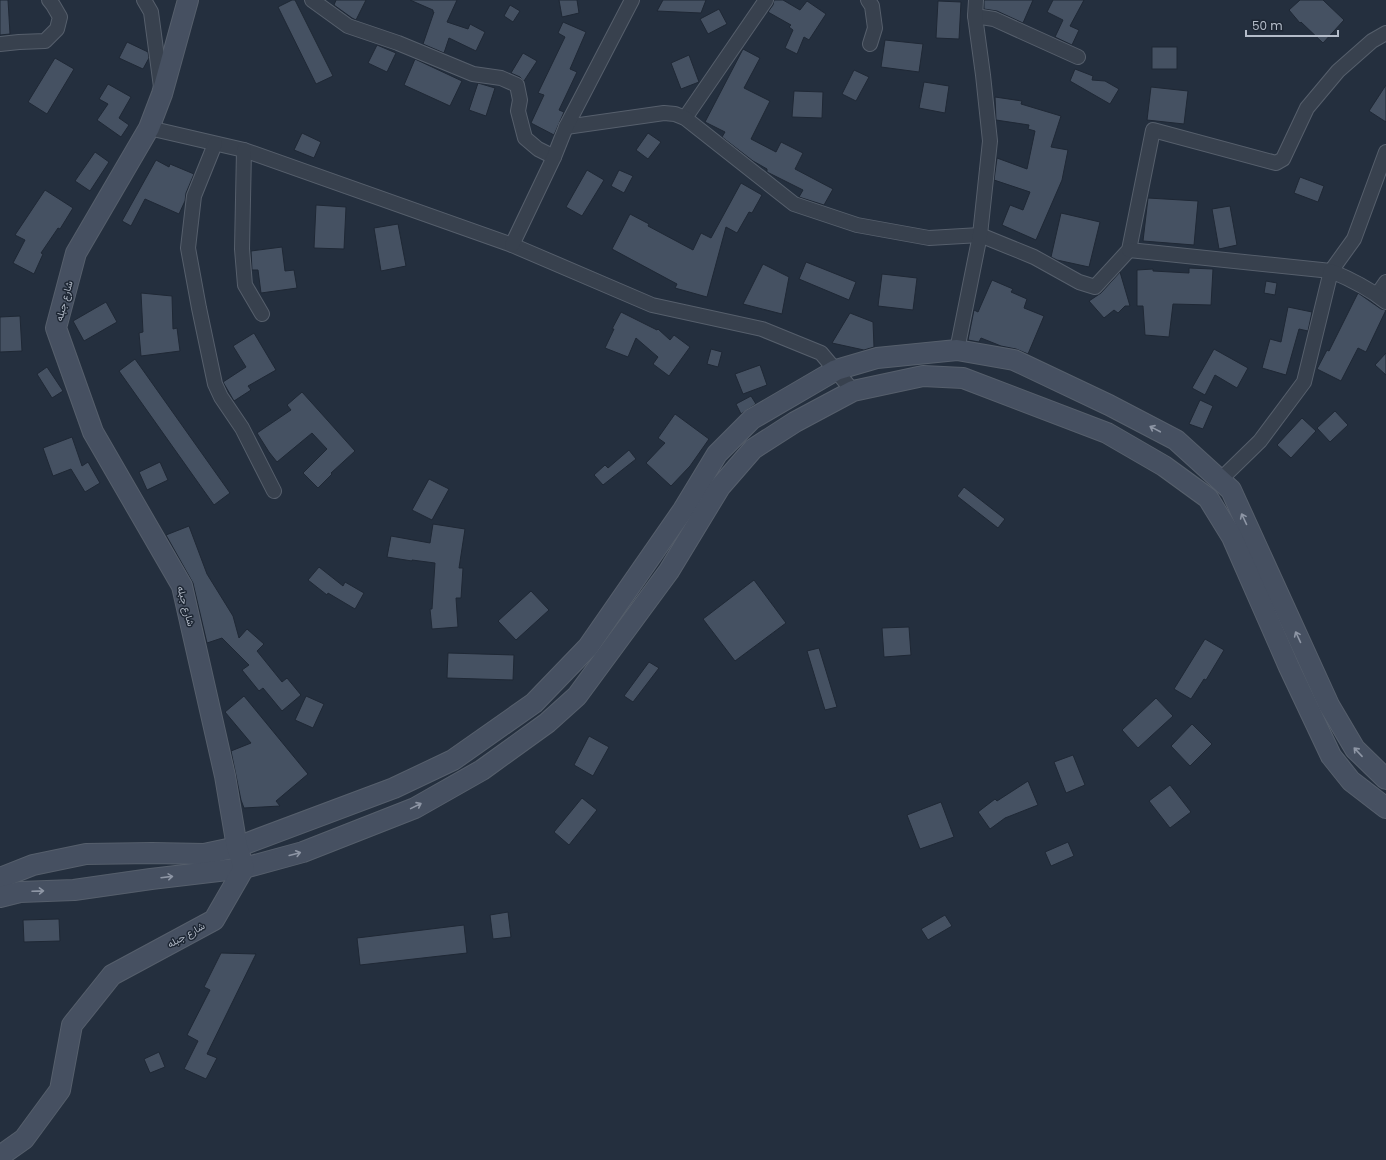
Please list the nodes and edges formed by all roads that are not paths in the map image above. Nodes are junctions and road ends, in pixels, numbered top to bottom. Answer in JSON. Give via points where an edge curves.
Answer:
{"nodes":[{"id":1,"x":49,"y":0,"type":"edge"},
{"id":2,"x":144,"y":0,"type":"edge"},
{"id":3,"x":188,"y":0,"type":"edge"},
{"id":4,"x":632,"y":0,"type":"edge"},
{"id":5,"x":766,"y":0,"type":"edge"},
{"id":6,"x":868,"y":0,"type":"edge"},
{"id":7,"x":976,"y":0,"type":"edge"},
{"id":8,"x":321,"y":3,"type":"edge"},
{"id":9,"x":975,"y":16,"type":"junction"},
{"id":10,"x":1386,"y":33,"type":"edge"},
{"id":11,"x":0,"y":44,"type":"edge"},
{"id":12,"x":870,"y":44,"type":"dead end"},
{"id":13,"x":1078,"y":57,"type":"dead end"},
{"id":14,"x":162,"y":94,"type":"junction"},
{"id":15,"x":684,"y":118,"type":"junction"},
{"id":16,"x":566,"y":127,"type":"junction"},
{"id":17,"x":149,"y":128,"type":"junction"},
{"id":18,"x":215,"y":144,"type":"junction"},
{"id":19,"x":244,"y":150,"type":"junction"},
{"id":20,"x":1386,"y":152,"type":"edge"},
{"id":21,"x":554,"y":157,"type":"junction"},
{"id":22,"x":980,"y":235,"type":"junction"},
{"id":23,"x":512,"y":245,"type":"junction"},
{"id":24,"x":1129,"y":250,"type":"junction"},
{"id":25,"x":1331,"y":271,"type":"junction"},
{"id":26,"x":1386,"y":282,"type":"edge"},
{"id":27,"x":1382,"y":298,"type":"edge"},
{"id":28,"x":262,"y":314,"type":"dead end"},
{"id":29,"x":957,"y":350,"type":"junction"},
{"id":30,"x":836,"y":370,"type":"junction"},
{"id":31,"x":853,"y":391,"type":"junction"},
{"id":32,"x":1220,"y":480,"type":"junction"},
{"id":33,"x":274,"y":491,"type":"dead end"},
{"id":34,"x":1386,"y":779,"type":"edge"},
{"id":35,"x":1386,"y":808,"type":"edge"},
{"id":36,"x":237,"y":847,"type":"junction"},
{"id":37,"x":244,"y":868,"type":"junction"},
{"id":38,"x":0,"y":878,"type":"edge"},
{"id":39,"x":0,"y":897,"type":"edge"},
{"id":40,"x":0,"y":1156,"type":"edge"}],
"edges":[{"from":1,"to":11,"type":"street","via":[[60,17],[57,29],[45,41]]},
{"from":2,"to":14,"type":"street","via":[[151,12]]},
{"from":3,"to":14,"type":"street","name":"شارع جبله"},
{"from":4,"to":16,"type":"street"},
{"from":5,"to":15,"type":"street"},
{"from":6,"to":12,"type":"street","via":[[872,6],[875,28]]},
{"from":7,"to":9,"type":"street"},
{"from":8,"to":21,"type":"street","via":[[348,26],[398,43],[473,74],[501,78],[517,85],[520,100],[518,112],[525,138],[538,149]]},
{"from":9,"to":13,"type":"street","via":[[994,19]]},
{"from":9,"to":22,"type":"street","via":[[990,141]]},
{"from":10,"to":24,"type":"street","via":[[1372,41],[1338,71],[1307,108],[1283,159],[1276,163],[1153,130]]},
{"from":14,"to":17,"type":"street","name":"شارع جبله"},
{"from":15,"to":16,"type":"street","via":[[664,113]]},
{"from":15,"to":22,"type":"street","via":[[794,204],[857,224],[929,238]]},
{"from":16,"to":21,"type":"street"},
{"from":17,"to":18,"type":"street"},
{"from":17,"to":36,"type":"street","name":"شارع جبله","via":[[76,253],[56,328],[93,432],[182,586],[225,776]]},
{"from":18,"to":19,"type":"street"},
{"from":18,"to":33,"type":"street","via":[[194,196],[188,248],[215,384],[242,428]]},
{"from":19,"to":23,"type":"street"},
{"from":19,"to":28,"type":"street","via":[[242,249],[245,285]]},
{"from":20,"to":25,"type":"street","via":[[1354,239]]},
{"from":21,"to":23,"type":"street"},
{"from":22,"to":24,"type":"street","via":[[1034,257],[1079,282],[1095,287]]},
{"from":22,"to":29,"type":"street"},
{"from":23,"to":30,"type":"street","via":[[652,305],[762,329],[821,353]]},
{"from":24,"to":25,"type":"street"},
{"from":25,"to":27,"type":"street"},
{"from":25,"to":32,"type":"street","via":[[1304,382],[1260,441]]},
{"from":26,"to":27,"type":"street"},
{"from":29,"to":30,"type":"street","via":[[876,358]]},
{"from":32,"to":29,"type":"street","one_way":true,"via":[[1176,440],[1109,405],[1014,360]]},
{"from":30,"to":31,"type":"street"},
{"from":30,"to":36,"type":"street","via":[[752,419],[717,454],[683,510],[588,647],[534,703],[453,760],[394,788]]},
{"from":31,"to":35,"type":"street","via":[[923,376],[963,378],[1107,433],[1164,466],[1208,498],[1232,537],[1288,667],[1331,756],[1351,781]]},
{"from":37,"to":31,"type":"street","one_way":true,"via":[[303,852],[415,808],[482,770],[547,723],[577,696],[669,571],[720,487],[753,449],[795,422]]},
{"from":34,"to":32,"type":"street","one_way":true,"via":[[1355,749],[1329,705],[1231,490]]},
{"from":36,"to":37,"type":"street","name":"شارع جبله"},
{"from":36,"to":38,"type":"street","via":[[204,854],[86,854],[33,865]]},
{"from":39,"to":37,"type":"street","one_way":true,"via":[[20,892],[74,890]]},
{"from":37,"to":40,"type":"street","name":"شارع جبله","via":[[214,920],[112,975],[72,1024],[60,1090],[24,1139]]}]}
